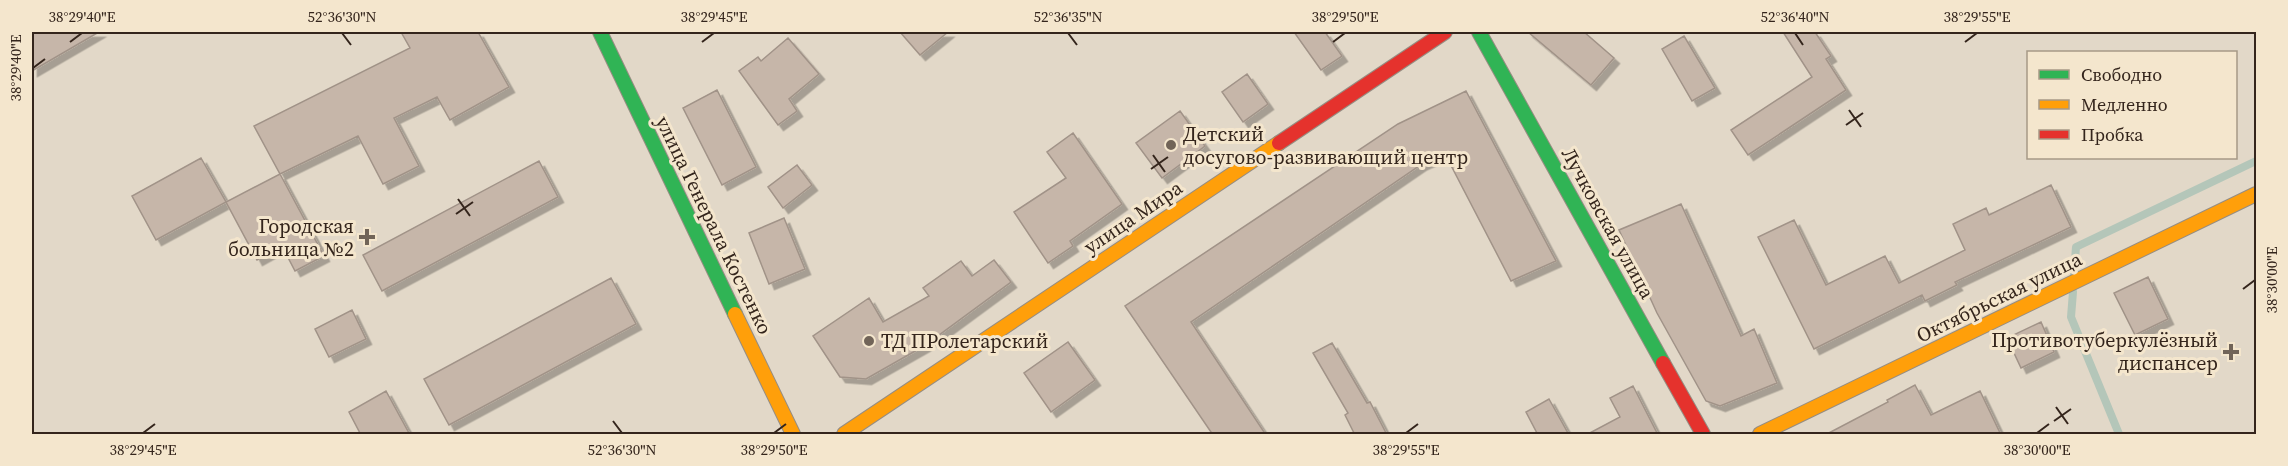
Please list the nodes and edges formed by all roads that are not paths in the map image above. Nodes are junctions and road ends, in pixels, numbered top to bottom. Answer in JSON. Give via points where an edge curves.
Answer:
{"nodes":[{"id":1,"x":600,"y":32,"type":"edge"},
{"id":2,"x":1445,"y":32,"type":"edge"},
{"id":3,"x":1479,"y":32,"type":"edge"},
{"id":4,"x":2256,"y":194,"type":"edge"},
{"id":5,"x":793,"y":435,"type":"edge"},
{"id":6,"x":844,"y":435,"type":"edge"},
{"id":7,"x":1703,"y":435,"type":"edge"},
{"id":8,"x":1760,"y":435,"type":"edge"}],
"edges":[{"from":1,"to":5,"type":"street","name":"улица Генерала Костенко"},
{"from":2,"to":6,"type":"street","name":"улица Мира"},
{"from":3,"to":7,"type":"street","name":"Лучковская улица"},
{"from":4,"to":8,"type":"street","name":"Октябрьская улица"}]}
